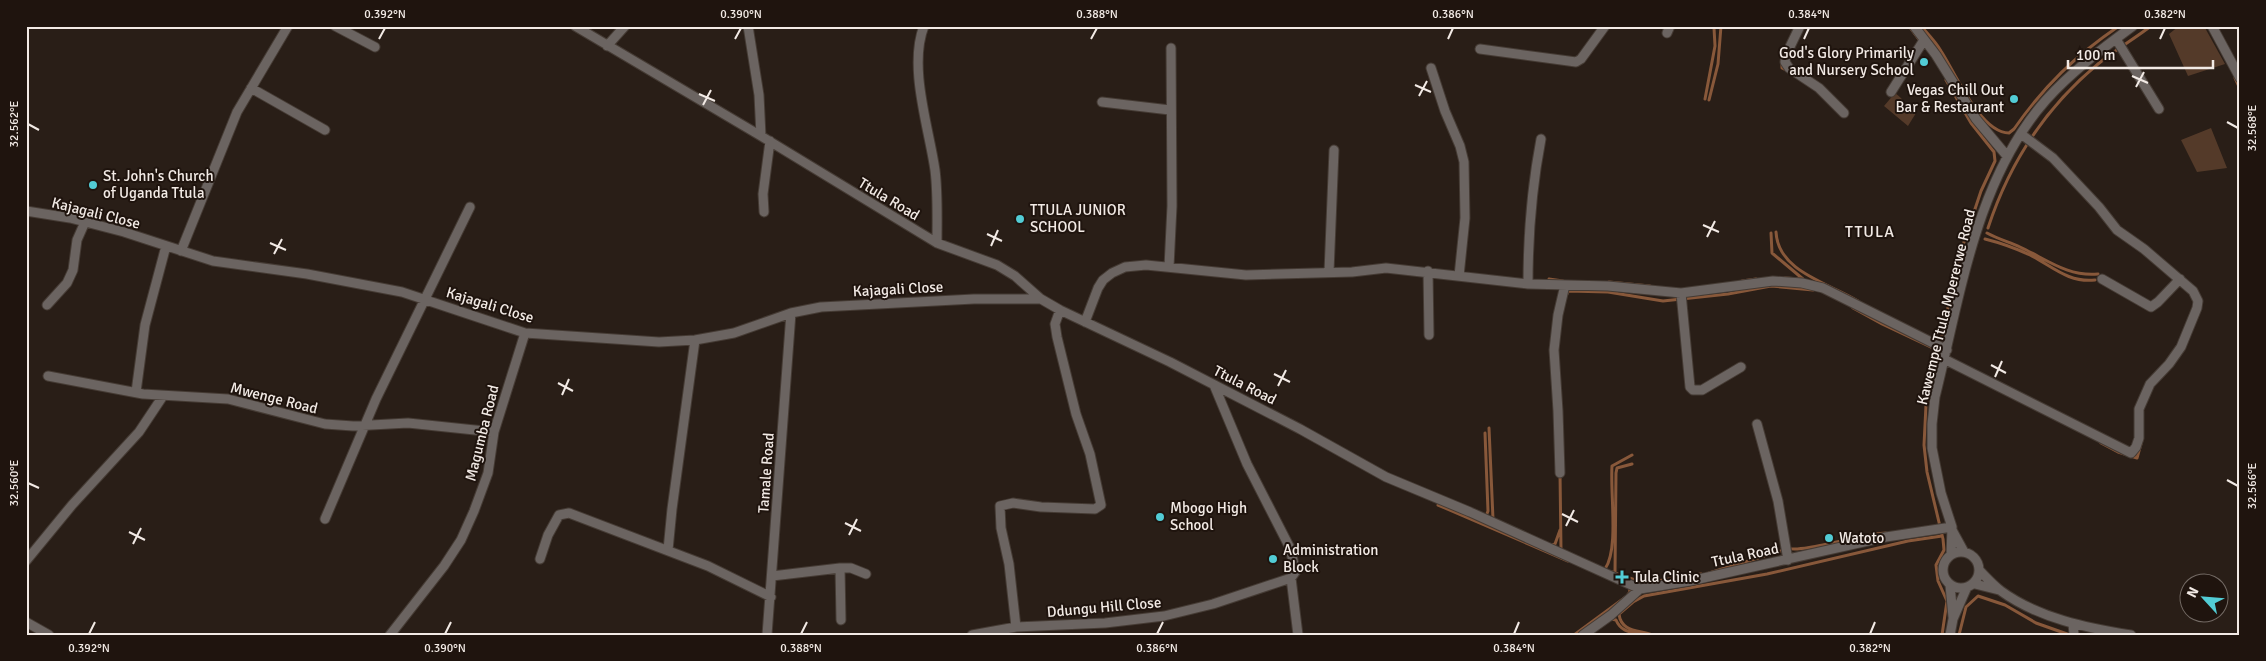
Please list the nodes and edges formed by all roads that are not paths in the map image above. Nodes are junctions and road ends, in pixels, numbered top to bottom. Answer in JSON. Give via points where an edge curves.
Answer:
{"nodes":[{"id":1,"x":288,"y":26,"type":"edge"},
{"id":2,"x":335,"y":26,"type":"edge"},
{"id":3,"x":575,"y":26,"type":"edge"},
{"id":4,"x":625,"y":26,"type":"edge"},
{"id":5,"x":748,"y":26,"type":"edge"},
{"id":6,"x":924,"y":26,"type":"edge"},
{"id":7,"x":1604,"y":26,"type":"edge"},
{"id":8,"x":1800,"y":26,"type":"edge"},
{"id":9,"x":1914,"y":26,"type":"edge"},
{"id":10,"x":2133,"y":26,"type":"edge"},
{"id":11,"x":2212,"y":26,"type":"edge"},
{"id":12,"x":2116,"y":39,"type":"junction"},
{"id":13,"x":1924,"y":40,"type":"junction"},
{"id":14,"x":607,"y":46,"type":"junction"},
{"id":15,"x":375,"y":47,"type":"dead end"},
{"id":16,"x":1171,"y":48,"type":"dead end"},
{"id":17,"x":1480,"y":50,"type":"dead end"},
{"id":18,"x":1431,"y":68,"type":"dead end"},
{"id":19,"x":2240,"y":78,"type":"edge"},
{"id":20,"x":251,"y":88,"type":"junction"},
{"id":21,"x":1891,"y":92,"type":"dead end"},
{"id":22,"x":1102,"y":102,"type":"dead end"},
{"id":23,"x":2160,"y":109,"type":"dead end"},
{"id":24,"x":1170,"y":110,"type":"junction"},
{"id":25,"x":1844,"y":114,"type":"dead end"},
{"id":26,"x":325,"y":130,"type":"dead end"},
{"id":27,"x":2021,"y":134,"type":"junction"},
{"id":28,"x":761,"y":136,"type":"junction"},
{"id":29,"x":1541,"y":139,"type":"dead end"},
{"id":30,"x":770,"y":141,"type":"junction"},
{"id":31,"x":1334,"y":150,"type":"dead end"},
{"id":32,"x":2007,"y":156,"type":"junction"},
{"id":33,"x":470,"y":207,"type":"dead end"},
{"id":34,"x":26,"y":211,"type":"edge"},
{"id":35,"x":764,"y":212,"type":"dead end"},
{"id":36,"x":85,"y":222,"type":"junction"},
{"id":37,"x":937,"y":243,"type":"junction"},
{"id":38,"x":166,"y":246,"type":"junction"},
{"id":39,"x":181,"y":251,"type":"junction"},
{"id":40,"x":1169,"y":267,"type":"junction"},
{"id":41,"x":1428,"y":271,"type":"junction"},
{"id":42,"x":1329,"y":272,"type":"junction"},
{"id":43,"x":1459,"y":276,"type":"junction"},
{"id":44,"x":2102,"y":279,"type":"dead end"},
{"id":45,"x":2180,"y":279,"type":"junction"},
{"id":46,"x":1528,"y":284,"type":"junction"},
{"id":47,"x":1565,"y":285,"type":"junction"},
{"id":48,"x":1681,"y":293,"type":"junction"},
{"id":49,"x":423,"y":298,"type":"junction"},
{"id":50,"x":1041,"y":299,"type":"junction"},
{"id":51,"x":47,"y":305,"type":"dead end"},
{"id":52,"x":1060,"y":310,"type":"junction"},
{"id":53,"x":791,"y":313,"type":"junction"},
{"id":54,"x":1085,"y":322,"type":"junction"},
{"id":55,"x":525,"y":333,"type":"junction"},
{"id":56,"x":1429,"y":335,"type":"dead end"},
{"id":57,"x":695,"y":340,"type":"junction"},
{"id":58,"x":1945,"y":355,"type":"junction"},
{"id":59,"x":1741,"y":367,"type":"dead end"},
{"id":60,"x":48,"y":376,"type":"dead end"},
{"id":61,"x":1214,"y":385,"type":"junction"},
{"id":62,"x":136,"y":392,"type":"junction"},
{"id":63,"x":163,"y":396,"type":"junction"},
{"id":64,"x":1757,"y":424,"type":"dead end"},
{"id":65,"x":365,"y":426,"type":"junction"},
{"id":66,"x":494,"y":432,"type":"junction"},
{"id":67,"x":1560,"y":474,"type":"dead end"},
{"id":68,"x":325,"y":519,"type":"dead end"},
{"id":69,"x":1952,"y":528,"type":"junction"},
{"id":70,"x":668,"y":550,"type":"junction"},
{"id":71,"x":1964,"y":552,"type":"junction"},
{"id":72,"x":1951,"y":555,"type":"junction"},
{"id":73,"x":540,"y":559,"type":"dead end"},
{"id":74,"x":1788,"y":560,"type":"junction"},
{"id":75,"x":26,"y":561,"type":"edge"},
{"id":76,"x":840,"y":568,"type":"junction"},
{"id":77,"x":1979,"y":570,"type":"junction"},
{"id":78,"x":866,"y":574,"type":"dead end"},
{"id":79,"x":772,"y":576,"type":"junction"},
{"id":80,"x":1291,"y":578,"type":"junction"},
{"id":81,"x":1950,"y":585,"type":"junction"},
{"id":82,"x":1971,"y":585,"type":"junction"},
{"id":83,"x":1640,"y":589,"type":"junction"},
{"id":84,"x":2002,"y":591,"type":"junction"},
{"id":85,"x":771,"y":597,"type":"junction"},
{"id":86,"x":1953,"y":619,"type":"junction"},
{"id":87,"x":841,"y":620,"type":"dead end"},
{"id":88,"x":26,"y":622,"type":"edge"},
{"id":89,"x":2073,"y":624,"type":"junction"},
{"id":90,"x":1049,"y":625,"type":"junction"},
{"id":91,"x":1016,"y":627,"type":"junction"},
{"id":92,"x":49,"y":635,"type":"edge"},
{"id":93,"x":390,"y":635,"type":"edge"},
{"id":94,"x":767,"y":635,"type":"edge"},
{"id":95,"x":972,"y":635,"type":"edge"},
{"id":96,"x":1051,"y":635,"type":"edge"},
{"id":97,"x":1298,"y":635,"type":"edge"},
{"id":98,"x":1583,"y":635,"type":"edge"},
{"id":99,"x":1950,"y":635,"type":"edge"},
{"id":100,"x":2074,"y":635,"type":"edge"},
{"id":101,"x":2132,"y":635,"type":"edge"}],
"edges":[{"from":1,"to":20,"type":"street"},
{"from":2,"to":15,"type":"street"},
{"from":3,"to":14,"type":"street","name":"Ttula Road"},
{"from":4,"to":14,"type":"street"},
{"from":5,"to":28,"type":"street"},
{"from":6,"to":37,"type":"street","via":[[918,57],[935,171]]},
{"from":7,"to":17,"type":"street","via":[[1576,62]]},
{"from":8,"to":25,"type":"street","via":[[1785,62]]},
{"from":9,"to":13,"type":"street"},
{"from":10,"to":12,"type":"street","name":"Kawempe Ttula Mpererwe Road"},
{"from":11,"to":19,"type":"street"},
{"from":12,"to":23,"type":"street"},
{"from":12,"to":27,"type":"street","name":"Kawempe Ttula Mpererwe Road","via":[[2058,88]]},
{"from":13,"to":21,"type":"street"},
{"from":13,"to":32,"type":"street","via":[[1976,119]]},
{"from":14,"to":28,"type":"street","name":"Ttula Road"},
{"from":16,"to":24,"type":"street"},
{"from":18,"to":43,"type":"street","via":[[1463,154],[1465,218]]},
{"from":20,"to":26,"type":"street"},
{"from":20,"to":39,"type":"street","via":[[234,120]]},
{"from":22,"to":24,"type":"street"},
{"from":24,"to":40,"type":"street","via":[[1172,206]]},
{"from":27,"to":32,"type":"street","name":"Kawempe Ttula Mpererwe Road"},
{"from":27,"to":45,"type":"street","via":[[2053,158],[2117,230]]},
{"from":28,"to":30,"type":"street","name":"Ttula Road"},
{"from":29,"to":46,"type":"street","via":[[1528,250]]},
{"from":30,"to":35,"type":"street","via":[[763,194]]},
{"from":30,"to":37,"type":"street","name":"Ttula Road"},
{"from":31,"to":42,"type":"street"},
{"from":32,"to":58,"type":"street","name":"Kawempe Ttula Mpererwe Road","via":[[1976,230]]},
{"from":33,"to":49,"type":"street"},
{"from":34,"to":36,"type":"street","name":"Kajagali Close"},
{"from":36,"to":38,"type":"street","name":"Kajagali Close"},
{"from":36,"to":51,"type":"street","via":[[77,240],[70,277]]},
{"from":37,"to":50,"type":"street","name":"Ttula Road","via":[[996,265],[1015,276]]},
{"from":38,"to":39,"type":"street","name":"Kajagali Close"},
{"from":38,"to":62,"type":"street","via":[[144,325]]},
{"from":39,"to":49,"type":"street","name":"Kajagali Close","via":[[213,261],[307,274]]},
{"from":40,"to":42,"type":"street","via":[[1246,275]]},
{"from":40,"to":54,"type":"street","via":[[1125,267],[1112,273],[1098,288]]},
{"from":41,"to":42,"type":"street","via":[[1386,268]]},
{"from":41,"to":43,"type":"street"},
{"from":41,"to":56,"type":"street"},
{"from":43,"to":46,"type":"street"},
{"from":44,"to":45,"type":"street","via":[[2151,307]]},
{"from":45,"to":58,"type":"street","via":[[2193,291],[2198,308],[2181,347],[2150,384],[2140,409],[2138,438],[2132,454]]},
{"from":46,"to":47,"type":"street"},
{"from":47,"to":48,"type":"street"},
{"from":47,"to":67,"type":"street","via":[[1554,350]]},
{"from":48,"to":58,"type":"street","via":[[1773,281],[1802,283],[1822,288]]},
{"from":48,"to":59,"type":"street","via":[[1690,387],[1702,390]]},
{"from":49,"to":55,"type":"street","name":"Kajagali Close"},
{"from":49,"to":65,"type":"street"},
{"from":50,"to":52,"type":"street","name":"Ttula Road"},
{"from":50,"to":53,"type":"street","name":"Kajagali Close","via":[[821,307]]},
{"from":52,"to":54,"type":"street","name":"Ttula Road"},
{"from":52,"to":91,"type":"street","via":[[1057,337],[1076,414],[1090,454],[1100,505],[1095,509],[1013,503],[1000,506]]},
{"from":53,"to":57,"type":"street","name":"Kajagali Close","via":[[734,333]]},
{"from":53,"to":79,"type":"street","name":"Tamale Road"},
{"from":54,"to":61,"type":"street","name":"Ttula Road"},
{"from":55,"to":57,"type":"street","name":"Kajagali Close","via":[[630,341]]},
{"from":55,"to":66,"type":"street","name":"Magumba Road"},
{"from":57,"to":70,"type":"street"},
{"from":58,"to":69,"type":"street","name":"Kawempe Ttula Mpererwe Road","via":[[1935,397],[1932,448]]},
{"from":60,"to":62,"type":"street","name":"Mwenge Road"},
{"from":61,"to":80,"type":"street","via":[[1247,464],[1290,546],[1296,571]]},
{"from":61,"to":83,"type":"street","name":"Ttula Road","via":[[1386,477]]},
{"from":62,"to":63,"type":"street","name":"Mwenge Road"},
{"from":63,"to":65,"type":"street","name":"Mwenge Road","via":[[228,399],[325,424]]},
{"from":63,"to":75,"type":"street","via":[[139,432]]},
{"from":64,"to":74,"type":"street","via":[[1778,501]]},
{"from":65,"to":66,"type":"street","name":"Mwenge Road","via":[[408,424]]},
{"from":65,"to":68,"type":"street"},
{"from":66,"to":93,"type":"street","name":"Magumba Road","via":[[488,473],[461,540]]},
{"from":69,"to":71,"type":"street","name":"Kawempe Ttula Mpererwe Road"},
{"from":69,"to":72,"type":"street","name":"Kawempe Ttula Mpererwe Road"},
{"from":69,"to":74,"type":"street","name":"Ttula Road","via":[[1886,537]]},
{"from":70,"to":73,"type":"street","via":[[564,513],[554,521]]},
{"from":70,"to":85,"type":"street"},
{"from":71,"to":72,"type":"street"},
{"from":71,"to":77,"type":"street","via":[[1975,558]]},
{"from":72,"to":81,"type":"street","via":[[1943,566]]},
{"from":74,"to":83,"type":"street","name":"Ttula Road"},
{"from":76,"to":78,"type":"street","via":[[852,568]]},
{"from":76,"to":79,"type":"street"},
{"from":76,"to":87,"type":"street"},
{"from":77,"to":82,"type":"street"},
{"from":77,"to":84,"type":"street"},
{"from":79,"to":85,"type":"street","name":"Tamale Road"},
{"from":80,"to":90,"type":"street","name":"Ddungu Hill Close","via":[[1213,604],[1164,616]]},
{"from":80,"to":97,"type":"street"},
{"from":81,"to":82,"type":"street"},
{"from":81,"to":86,"type":"street"},
{"from":82,"to":84,"type":"street"},
{"from":82,"to":86,"type":"street"},
{"from":83,"to":98,"type":"street"},
{"from":84,"to":89,"type":"street","via":[[2026,606]]},
{"from":85,"to":94,"type":"street","name":"Tamale Road"},
{"from":86,"to":99,"type":"street"},
{"from":88,"to":92,"type":"street"},
{"from":89,"to":100,"type":"street"},
{"from":89,"to":101,"type":"street"},
{"from":90,"to":91,"type":"street","name":"Ddungu Hill Close"},
{"from":90,"to":96,"type":"street"},
{"from":91,"to":95,"type":"street","name":"Ddungu Hill Close"}]}
